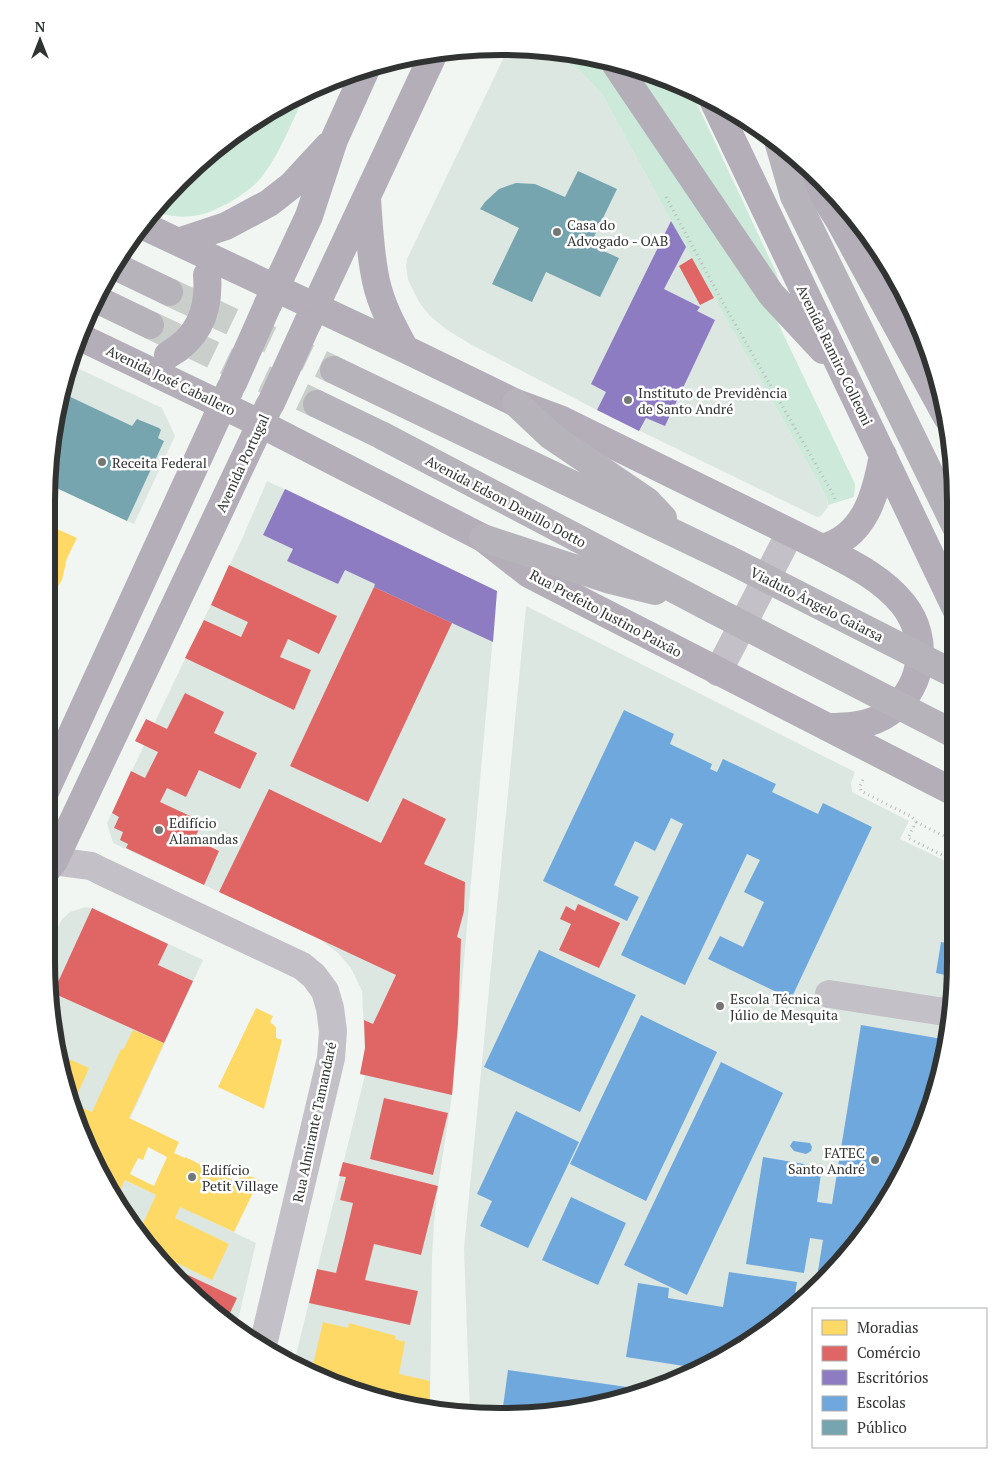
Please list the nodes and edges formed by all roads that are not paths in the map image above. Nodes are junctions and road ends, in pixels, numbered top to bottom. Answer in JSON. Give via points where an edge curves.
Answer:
{"nodes":[{"id":1,"x":430,"y":61,"type":"edge"},
{"id":2,"x":604,"y":67,"type":"edge"},
{"id":3,"x":362,"y":78,"type":"edge"},
{"id":4,"x":719,"y":112,"type":"edge"},
{"id":5,"x":334,"y":140,"type":"junction"},
{"id":6,"x":782,"y":155,"type":"edge"},
{"id":7,"x":821,"y":191,"type":"edge"},
{"id":8,"x":367,"y":196,"type":"junction"},
{"id":9,"x":148,"y":227,"type":"edge"},
{"id":10,"x":195,"y":257,"type":"junction"},
{"id":11,"x":121,"y":269,"type":"edge"},
{"id":12,"x":169,"y":292,"type":"tunnel mouth"},
{"id":13,"x":272,"y":296,"type":"junction"},
{"id":14,"x":102,"y":302,"type":"edge"},
{"id":15,"x":312,"y":315,"type":"junction"},
{"id":16,"x":150,"y":325,"type":"tunnel mouth"},
{"id":17,"x":86,"y":340,"type":"edge"},
{"id":18,"x":405,"y":349,"type":"junction"},
{"id":19,"x":140,"y":366,"type":"junction"},
{"id":20,"x":334,"y":370,"type":"tunnel mouth"},
{"id":21,"x":841,"y":370,"type":"junction"},
{"id":22,"x":933,"y":392,"type":"edge"},
{"id":23,"x":228,"y":394,"type":"junction"},
{"id":24,"x":516,"y":403,"type":"junction"},
{"id":25,"x":317,"y":404,"type":"tunnel mouth"},
{"id":26,"x":266,"y":413,"type":"junction"},
{"id":27,"x":883,"y":455,"type":"junction"},
{"id":28,"x":947,"y":509,"type":"edge"},
{"id":29,"x":790,"y":533,"type":"junction"},
{"id":30,"x":677,"y":534,"type":"junction"},
{"id":31,"x":483,"y":538,"type":"junction"},
{"id":32,"x":822,"y":548,"type":"junction"},
{"id":33,"x":947,"y":589,"type":"edge"},
{"id":34,"x":704,"y":605,"type":"junction"},
{"id":35,"x":947,"y":670,"type":"edge"},
{"id":36,"x":718,"y":672,"type":"junction"},
{"id":37,"x":826,"y":727,"type":"junction"},
{"id":38,"x":947,"y":730,"type":"edge"},
{"id":39,"x":55,"y":770,"type":"edge"},
{"id":40,"x":947,"y":789,"type":"edge"},
{"id":41,"x":55,"y":852,"type":"edge"},
{"id":42,"x":55,"y":864,"type":"edge"},
{"id":43,"x":829,"y":994,"type":"dead end"},
{"id":44,"x":944,"y":1012,"type":"edge"},
{"id":45,"x":264,"y":1340,"type":"edge"}],
"edges":[{"from":1,"to":8,"type":"main road","name":"Avenida Portugal"},
{"from":2,"to":21,"type":"main road","via":[[771,294]]},
{"from":3,"to":5,"type":"main road"},
{"from":4,"to":21,"type":"main road","name":"Avenida Ramiro Colleoni"},
{"from":5,"to":10,"type":"main road","via":[[292,184],[269,203],[226,226]]},
{"from":5,"to":13,"type":"main road","via":[[309,216]]},
{"from":6,"to":28,"type":"highway","via":[[794,196]]},
{"from":7,"to":22,"type":"main road"},
{"from":8,"to":15,"type":"main road","name":"Avenida Portugal"},
{"from":8,"to":18,"type":"main road","via":[[370,248],[376,280]]},
{"from":9,"to":10,"type":"main road"},
{"from":10,"to":13,"type":"main road"},
{"from":10,"to":19,"type":"main road","bridge":true,"via":[[207,304],[200,322],[190,338],[176,350]]},
{"from":11,"to":12,"type":"highway"},
{"from":13,"to":15,"type":"main road"},
{"from":13,"to":23,"type":"main road","bridge":true},
{"from":14,"to":16,"type":"highway"},
{"from":15,"to":18,"type":"main road"},
{"from":15,"to":26,"type":"main road","name":"Avenida Portugal","bridge":true},
{"from":17,"to":19,"type":"main road","name":"Avenida José Caballero"},
{"from":18,"to":24,"type":"main road"},
{"from":19,"to":23,"type":"main road","name":"Avenida José Caballero"},
{"from":20,"to":30,"type":"highway"},
{"from":21,"to":27,"type":"main road","name":"Avenida Ramiro Colleoni"},
{"from":23,"to":26,"type":"main road","name":"Avenida José Caballero"},
{"from":23,"to":39,"type":"main road"},
{"from":24,"to":29,"type":"main road","via":[[562,420]]},
{"from":24,"to":30,"type":"highway","via":[[551,436],[648,500]]},
{"from":25,"to":34,"type":"highway","name":"Avenida Edson Danillo Dotto"},
{"from":26,"to":31,"type":"main road","name":"Rua Prefeito Justino Paixão"},
{"from":26,"to":41,"type":"main road","name":"Avenida Portugal"},
{"from":27,"to":32,"type":"main road","via":[[874,496],[865,515],[841,541]]},
{"from":27,"to":33,"type":"main road","name":"Avenida Ramiro Colleoni"},
{"from":29,"to":32,"type":"main road"},
{"from":29,"to":36,"type":"street"},
{"from":30,"to":35,"type":"highway","name":"Viaduto Ângelo Gaiarsa","bridge":true},
{"from":31,"to":34,"type":"highway","via":[[610,580]]},
{"from":31,"to":36,"type":"main road","name":"Rua Prefeito Justino Paixão","via":[[529,574]]},
{"from":32,"to":37,"type":"main road","via":[[860,568],[894,595],[911,615],[920,652],[916,678],[903,700],[893,709],[871,722]]},
{"from":34,"to":38,"type":"highway","bridge":true},
{"from":36,"to":37,"type":"main road","name":"Rua Prefeito Justino Paixão"},
{"from":37,"to":40,"type":"main road","name":"Rua Prefeito Justino Paixão"},
{"from":42,"to":45,"type":"street","name":"Rua Almirante Tamandaré","via":[[91,866],[302,966],[325,991],[333,1031],[331,1058]]},
{"from":43,"to":44,"type":"street"}]}
